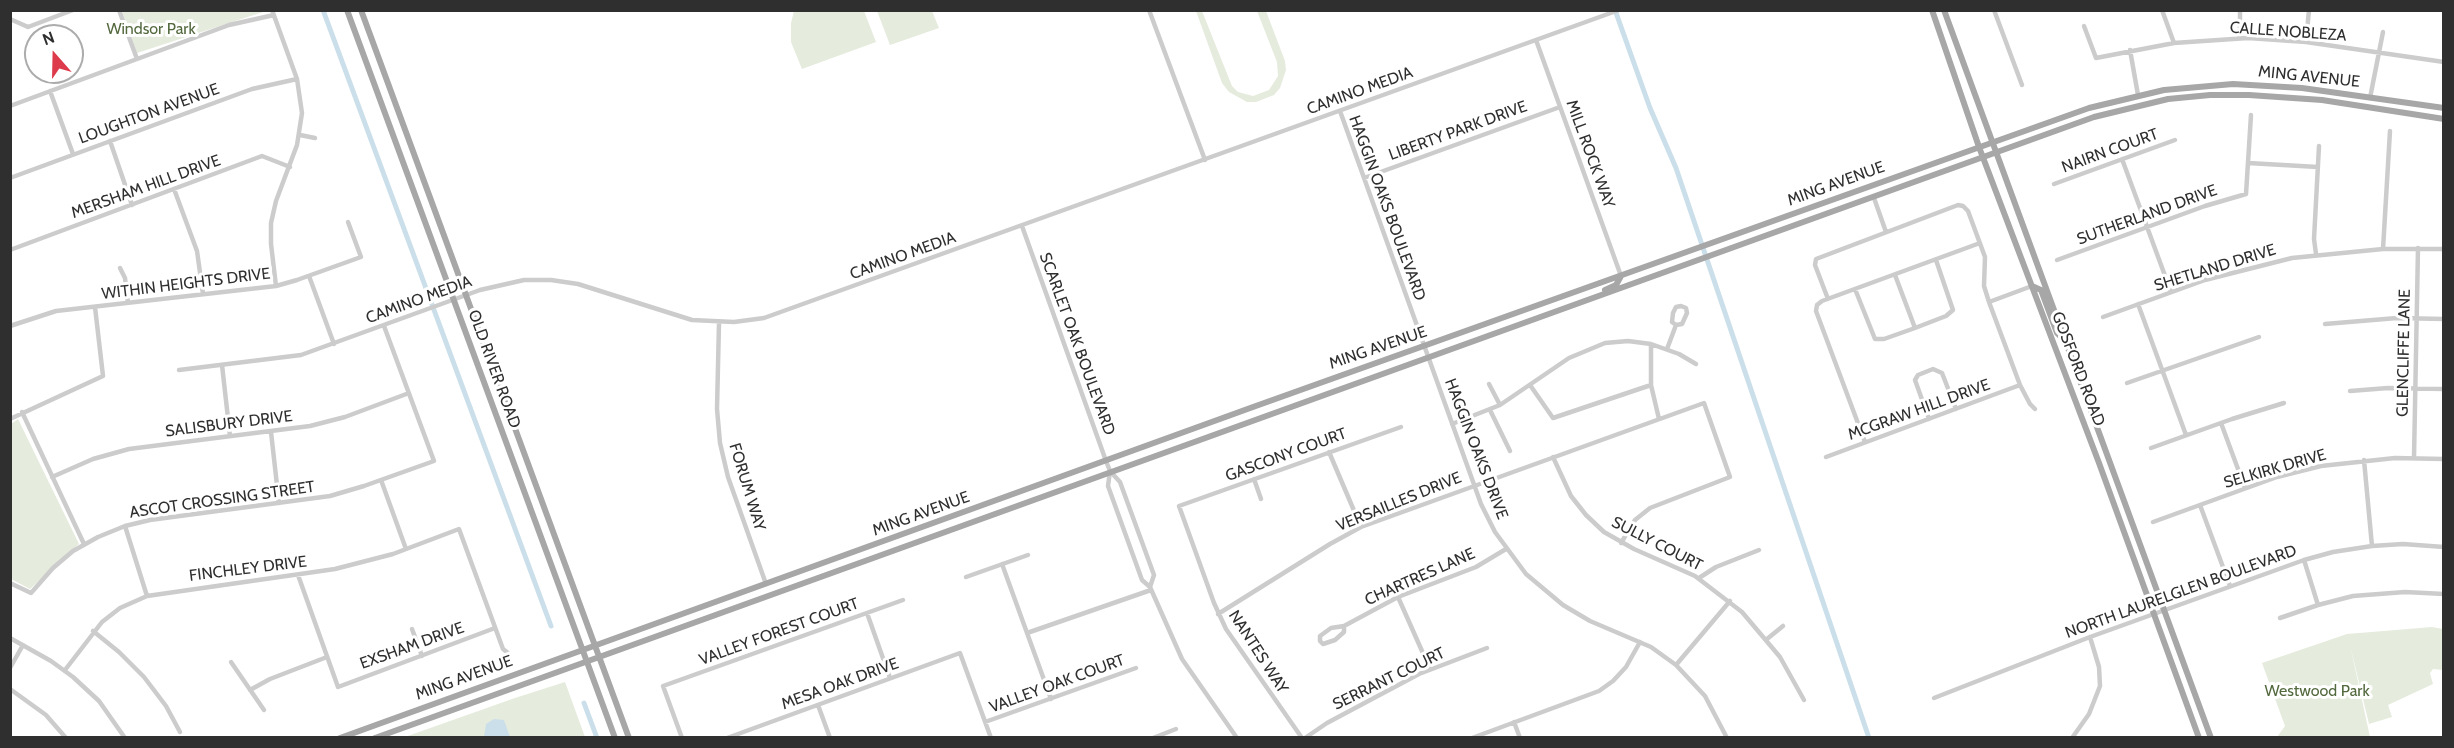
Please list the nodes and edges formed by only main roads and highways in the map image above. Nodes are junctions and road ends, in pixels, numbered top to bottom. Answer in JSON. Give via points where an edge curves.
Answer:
{"nodes":[{"id":1,"x":347,"y":10,"type":"edge"},
{"id":2,"x":361,"y":10,"type":"edge"},
{"id":3,"x":1932,"y":10,"type":"edge"},
{"id":4,"x":1944,"y":10,"type":"edge"},
{"id":5,"x":2444,"y":108,"type":"edge"},
{"id":6,"x":2444,"y":119,"type":"edge"},
{"id":7,"x":1992,"y":142,"type":"junction"},
{"id":8,"x":1979,"y":147,"type":"junction"},
{"id":9,"x":1996,"y":152,"type":"junction"},
{"id":10,"x":1983,"y":157,"type":"junction"},
{"id":11,"x":1621,"y":276,"type":"junction"},
{"id":12,"x":2032,"y":286,"type":"junction"},
{"id":13,"x":1583,"y":302,"type":"junction"},
{"id":14,"x":2066,"y":341,"type":"junction"},
{"id":15,"x":595,"y":646,"type":"junction"},
{"id":16,"x":582,"y":650,"type":"junction"},
{"id":17,"x":599,"y":656,"type":"junction"},
{"id":18,"x":586,"y":661,"type":"junction"},
{"id":19,"x":340,"y":738,"type":"edge"},
{"id":20,"x":375,"y":738,"type":"edge"},
{"id":21,"x":615,"y":738,"type":"edge"},
{"id":22,"x":629,"y":738,"type":"edge"},
{"id":23,"x":2199,"y":738,"type":"edge"},
{"id":24,"x":2211,"y":738,"type":"edge"}],
"edges":[{"from":1,"to":16,"type":"main road","name":"OLD RIVER ROAD"},
{"from":2,"to":15,"type":"main road","name":"OLD RIVER ROAD"},
{"from":3,"to":8,"type":"main road","name":"GOSFORD ROAD"},
{"from":4,"to":7,"type":"main road","name":"GOSFORD ROAD"},
{"from":5,"to":7,"type":"main road","name":"MING AVENUE","via":[[2302,88],[2249,84],[2189,87],[2089,108]]},
{"from":6,"to":9,"type":"main road","name":"MING AVENUE","via":[[2322,100],[2194,96],[2118,110]]},
{"from":7,"to":8,"type":"main road","name":"MING AVENUE"},
{"from":7,"to":9,"type":"main road","name":"GOSFORD ROAD"},
{"from":8,"to":10,"type":"main road","name":"GOSFORD ROAD"},
{"from":8,"to":11,"type":"main road","name":"MING AVENUE"},
{"from":9,"to":10,"type":"main road","name":"MING AVENUE"},
{"from":9,"to":14,"type":"main road","name":"GOSFORD ROAD"},
{"from":10,"to":12,"type":"main road","name":"GOSFORD ROAD"},
{"from":10,"to":13,"type":"main road","name":"MING AVENUE"},
{"from":11,"to":13,"type":"main road","via":[[1616,285]]},
{"from":11,"to":15,"type":"main road","name":"MING AVENUE"},
{"from":12,"to":14,"type":"main road","via":[[2041,290],[2057,333]]},
{"from":12,"to":23,"type":"main road","name":"GOSFORD ROAD"},
{"from":13,"to":17,"type":"main road","name":"MING AVENUE"},
{"from":14,"to":24,"type":"main road","name":"GOSFORD ROAD"},
{"from":15,"to":16,"type":"main road","name":"MING AVENUE"},
{"from":15,"to":17,"type":"main road","name":"OLD RIVER ROAD"},
{"from":16,"to":18,"type":"main road","name":"OLD RIVER ROAD"},
{"from":16,"to":19,"type":"main road","name":"MING AVENUE"},
{"from":17,"to":18,"type":"main road","name":"MING AVENUE"},
{"from":17,"to":22,"type":"main road","name":"OLD RIVER ROAD"},
{"from":18,"to":20,"type":"main road","name":"MING AVENUE"},
{"from":18,"to":21,"type":"main road","name":"OLD RIVER ROAD"}]}
